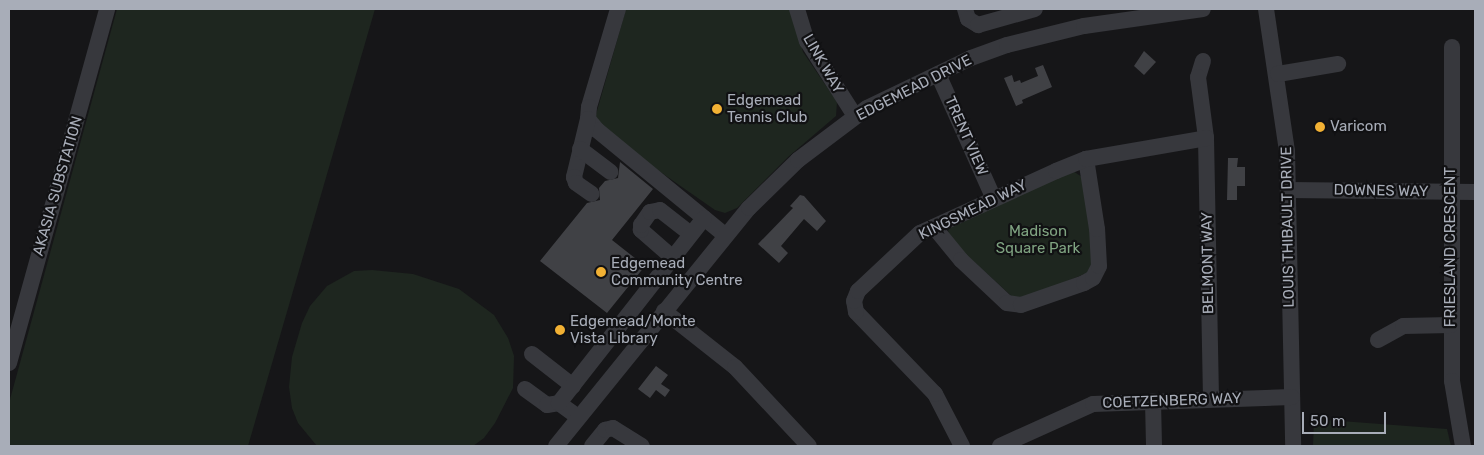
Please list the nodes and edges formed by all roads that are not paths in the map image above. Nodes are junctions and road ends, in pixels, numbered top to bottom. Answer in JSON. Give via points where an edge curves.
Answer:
{"nodes":[{"id":1,"x":107,"y":9,"type":"edge"},
{"id":2,"x":618,"y":9,"type":"edge"},
{"id":3,"x":797,"y":9,"type":"edge"},
{"id":4,"x":965,"y":9,"type":"edge"},
{"id":5,"x":1035,"y":9,"type":"edge"},
{"id":6,"x":1203,"y":9,"type":"edge"},
{"id":7,"x":1266,"y":9,"type":"edge"},
{"id":8,"x":1452,"y":47,"type":"dead end"},
{"id":9,"x":1203,"y":61,"type":"dead end"},
{"id":10,"x":1338,"y":64,"type":"dead end"},
{"id":11,"x":938,"y":74,"type":"junction"},
{"id":12,"x":1278,"y":74,"type":"junction"},
{"id":13,"x":855,"y":116,"type":"junction"},
{"id":14,"x":588,"y":119,"type":"junction"},
{"id":15,"x":1206,"y":132,"type":"junction"},
{"id":16,"x":580,"y":149,"type":"junction"},
{"id":17,"x":1086,"y":159,"type":"junction"},
{"id":18,"x":610,"y":172,"type":"dead end"},
{"id":19,"x":1288,"y":190,"type":"junction"},
{"id":20,"x":1451,"y":192,"type":"junction"},
{"id":21,"x":1475,"y":192,"type":"edge"},
{"id":22,"x":592,"y":194,"type":"dead end"},
{"id":23,"x":994,"y":198,"type":"junction"},
{"id":24,"x":704,"y":218,"type":"junction"},
{"id":25,"x":934,"y":227,"type":"junction"},
{"id":26,"x":692,"y":234,"type":"junction"},
{"id":27,"x":725,"y":235,"type":"junction"},
{"id":28,"x":673,"y":258,"type":"junction"},
{"id":29,"x":664,"y":311,"type":"junction"},
{"id":30,"x":1451,"y":325,"type":"junction"},
{"id":31,"x":1378,"y":340,"type":"dead end"},
{"id":32,"x":532,"y":354,"type":"dead end"},
{"id":33,"x":9,"y":363,"type":"edge"},
{"id":34,"x":573,"y":386,"type":"junction"},
{"id":35,"x":525,"y":389,"type":"dead end"},
{"id":36,"x":1292,"y":397,"type":"junction"},
{"id":37,"x":1211,"y":399,"type":"junction"},
{"id":38,"x":1153,"y":401,"type":"junction"},
{"id":39,"x":560,"y":403,"type":"junction"},
{"id":40,"x":578,"y":418,"type":"junction"},
{"id":41,"x":556,"y":446,"type":"edge"},
{"id":42,"x":592,"y":446,"type":"edge"},
{"id":43,"x":642,"y":446,"type":"edge"},
{"id":44,"x":809,"y":446,"type":"edge"},
{"id":45,"x":962,"y":446,"type":"edge"},
{"id":46,"x":1000,"y":446,"type":"edge"},
{"id":47,"x":1154,"y":446,"type":"edge"},
{"id":48,"x":1293,"y":446,"type":"edge"},
{"id":49,"x":1462,"y":446,"type":"edge"}],
"edges":[{"from":1,"to":33,"type":"street","name":"AKASIA SUBSTATION"},
{"from":2,"to":14,"type":"street"},
{"from":3,"to":13,"type":"street","name":"LINK WAY","via":[[807,41]]},
{"from":4,"to":5,"type":"street","via":[[968,19],[978,25]]},
{"from":6,"to":11,"type":"street","name":"EDGEMEAD DRIVE","via":[[1058,31],[1007,45]]},
{"from":7,"to":12,"type":"street","name":"LOUIS THIBAULT DRIVE"},
{"from":8,"to":20,"type":"street","name":"FRIESLAND CRESCENT"},
{"from":9,"to":15,"type":"street","name":"BELMONT WAY","via":[[1198,77]]},
{"from":10,"to":12,"type":"street"},
{"from":11,"to":13,"type":"street","name":"EDGEMEAD DRIVE"},
{"from":11,"to":23,"type":"street","name":"TRENT VIEW"},
{"from":12,"to":19,"type":"street","name":"LOUIS THIBAULT DRIVE"},
{"from":13,"to":27,"type":"street","name":"EDGEMEAD DRIVE","via":[[775,181]]},
{"from":14,"to":16,"type":"street"},
{"from":14,"to":24,"type":"street","via":[[597,130]]},
{"from":15,"to":17,"type":"street","name":"KINGSMEAD WAY"},
{"from":15,"to":37,"type":"street","name":"BELMONT WAY"},
{"from":16,"to":18,"type":"street"},
{"from":16,"to":22,"type":"street","via":[[574,181]]},
{"from":17,"to":23,"type":"street","name":"KINGSMEAD WAY"},
{"from":17,"to":25,"type":"street","via":[[1099,258],[1096,274],[1084,283],[1021,305],[1007,303],[961,260]]},
{"from":19,"to":20,"type":"street","name":"DOWNES WAY"},
{"from":19,"to":36,"type":"street","name":"LOUIS THIBAULT DRIVE"},
{"from":20,"to":21,"type":"street","name":"DOWNES WAY"},
{"from":20,"to":30,"type":"street","name":"FRIESLAND CRESCENT"},
{"from":23,"to":25,"type":"street","name":"KINGSMEAD WAY"},
{"from":24,"to":26,"type":"street"},
{"from":24,"to":27,"type":"street"},
{"from":25,"to":45,"type":"street","name":"KINGSMEAD WAY","via":[[920,233],[858,291],[854,306],[935,394]]},
{"from":26,"to":28,"type":"street"},
{"from":26,"to":28,"type":"street","via":[[660,210],[650,212],[641,230]]},
{"from":27,"to":29,"type":"street","name":"EDGEMEAD DRIVE"},
{"from":28,"to":34,"type":"street"},
{"from":29,"to":40,"type":"street","name":"EDGEMEAD DRIVE"},
{"from":29,"to":44,"type":"street","via":[[734,367]]},
{"from":30,"to":31,"type":"street","via":[[1404,326]]},
{"from":30,"to":49,"type":"street","name":"FRIESLAND CRESCENT","via":[[1452,381]]},
{"from":32,"to":34,"type":"street"},
{"from":34,"to":39,"type":"street"},
{"from":35,"to":39,"type":"street","via":[[547,405]]},
{"from":36,"to":37,"type":"street","name":"COETZENBERG WAY"},
{"from":36,"to":48,"type":"street","name":"LOUIS THIBAULT DRIVE"},
{"from":37,"to":38,"type":"street","name":"COETZENBERG WAY"},
{"from":38,"to":46,"type":"street","name":"COETZENBERG WAY","via":[[1093,404]]},
{"from":38,"to":47,"type":"street"},
{"from":39,"to":40,"type":"street"},
{"from":40,"to":41,"type":"street","name":"EDGEMEAD DRIVE"},
{"from":42,"to":43,"type":"street","via":[[609,428],[621,431]]}]}
